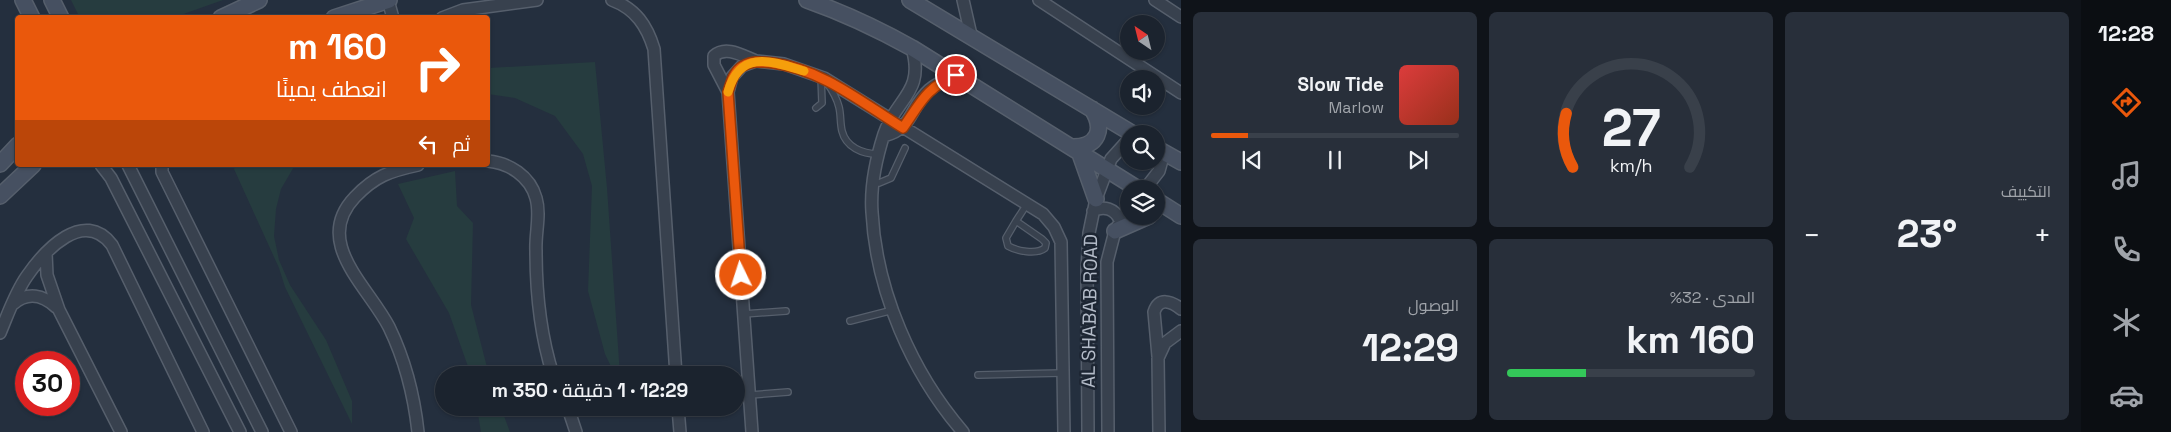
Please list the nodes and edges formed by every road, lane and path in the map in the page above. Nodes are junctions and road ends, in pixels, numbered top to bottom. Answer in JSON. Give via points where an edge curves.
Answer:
{"nodes":[{"id":1,"x":23,"y":0,"type":"edge"},
{"id":2,"x":52,"y":0,"type":"edge"},
{"id":3,"x":259,"y":0,"type":"edge"},
{"id":4,"x":389,"y":0,"type":"edge"},
{"id":5,"x":537,"y":0,"type":"edge"},
{"id":6,"x":612,"y":0,"type":"edge"},
{"id":7,"x":807,"y":0,"type":"edge"},
{"id":8,"x":910,"y":0,"type":"edge"},
{"id":9,"x":963,"y":0,"type":"edge"},
{"id":10,"x":1040,"y":0,"type":"edge"},
{"id":11,"x":1155,"y":0,"type":"edge"},
{"id":12,"x":371,"y":12,"type":"edge"},
{"id":13,"x":30,"y":15,"type":"edge"},
{"id":14,"x":60,"y":15,"type":"edge"},
{"id":15,"x":227,"y":15,"type":"edge"},
{"id":16,"x":352,"y":15,"type":"edge"},
{"id":17,"x":392,"y":15,"type":"edge"},
{"id":18,"x":450,"y":15,"type":"edge"},
{"id":19,"x":1181,"y":17,"type":"edge"},
{"id":20,"x":971,"y":35,"type":"junction"},
{"id":21,"x":912,"y":48,"type":"junction"},
{"id":22,"x":756,"y":61,"type":"junction"},
{"id":23,"x":956,"y":75,"type":"junction"},
{"id":24,"x":822,"y":77,"type":"junction"},
{"id":25,"x":728,"y":92,"type":"junction"},
{"id":26,"x":1181,"y":93,"type":"edge"},
{"id":27,"x":816,"y":108,"type":"dead end"},
{"id":28,"x":1092,"y":110,"type":"junction"},
{"id":29,"x":891,"y":120,"type":"junction"},
{"id":30,"x":1120,"y":126,"type":"edge"},
{"id":31,"x":903,"y":128,"type":"junction"},
{"id":32,"x":884,"y":136,"type":"junction"},
{"id":33,"x":1120,"y":147,"type":"edge"},
{"id":34,"x":905,"y":148,"type":"dead end"},
{"id":35,"x":15,"y":149,"type":"edge"},
{"id":36,"x":1076,"y":149,"type":"junction"},
{"id":37,"x":1165,"y":153,"type":"edge"},
{"id":38,"x":878,"y":154,"type":"junction"},
{"id":39,"x":490,"y":162,"type":"edge"},
{"id":40,"x":1181,"y":162,"type":"edge"},
{"id":41,"x":0,"y":164,"type":"edge"},
{"id":42,"x":31,"y":167,"type":"edge"},
{"id":43,"x":103,"y":167,"type":"edge"},
{"id":44,"x":126,"y":167,"type":"edge"},
{"id":45,"x":129,"y":167,"type":"edge"},
{"id":46,"x":162,"y":167,"type":"edge"},
{"id":47,"x":392,"y":168,"type":"edge"},
{"id":48,"x":1107,"y":169,"type":"junction"},
{"id":49,"x":112,"y":178,"type":"junction"},
{"id":50,"x":1124,"y":180,"type":"edge"},
{"id":51,"x":873,"y":182,"type":"junction"},
{"id":52,"x":0,"y":196,"type":"edge"},
{"id":53,"x":1027,"y":204,"type":"junction"},
{"id":54,"x":1165,"y":204,"type":"edge"},
{"id":55,"x":1095,"y":205,"type":"junction"},
{"id":56,"x":1179,"y":210,"type":"edge"},
{"id":57,"x":1165,"y":212,"type":"edge"},
{"id":58,"x":1016,"y":220,"type":"junction"},
{"id":59,"x":1120,"y":223,"type":"edge"},
{"id":60,"x":1121,"y":225,"type":"edge"},
{"id":61,"x":1118,"y":226,"type":"junction"},
{"id":62,"x":46,"y":253,"type":"junction"},
{"id":63,"x":13,"y":304,"type":"junction"},
{"id":64,"x":1181,"y":309,"type":"edge"},
{"id":65,"x":59,"y":310,"type":"junction"},
{"id":66,"x":893,"y":310,"type":"junction"},
{"id":67,"x":786,"y":311,"type":"dead end"},
{"id":68,"x":744,"y":314,"type":"junction"},
{"id":69,"x":850,"y":321,"type":"dead end"},
{"id":70,"x":1181,"y":331,"type":"edge"},
{"id":71,"x":0,"y":332,"type":"edge"},
{"id":72,"x":1158,"y":358,"type":"junction"},
{"id":73,"x":550,"y":366,"type":"edge"},
{"id":74,"x":675,"y":366,"type":"edge"},
{"id":75,"x":1064,"y":373,"type":"junction"},
{"id":76,"x":978,"y":375,"type":"dead end"},
{"id":77,"x":788,"y":392,"type":"dead end"},
{"id":78,"x":750,"y":395,"type":"junction"},
{"id":79,"x":571,"y":416,"type":"edge"},
{"id":80,"x":679,"y":416,"type":"edge"},
{"id":81,"x":1063,"y":431,"type":"edge"},
{"id":82,"x":120,"y":432,"type":"edge"},
{"id":83,"x":203,"y":432,"type":"edge"},
{"id":84,"x":240,"y":432,"type":"edge"},
{"id":85,"x":262,"y":432,"type":"edge"},
{"id":86,"x":291,"y":432,"type":"edge"},
{"id":87,"x":418,"y":432,"type":"edge"},
{"id":88,"x":576,"y":432,"type":"edge"},
{"id":89,"x":680,"y":432,"type":"edge"},
{"id":90,"x":752,"y":432,"type":"edge"},
{"id":91,"x":963,"y":432,"type":"edge"},
{"id":92,"x":1088,"y":432,"type":"edge"},
{"id":93,"x":1108,"y":432,"type":"edge"},
{"id":94,"x":1159,"y":432,"type":"edge"}],
"edges":[{"from":1,"to":13,"type":"street"},
{"from":2,"to":14,"type":"street"},
{"from":3,"to":15,"type":"street"},
{"from":4,"to":12,"type":"street"},
{"from":4,"to":17,"type":"street"},
{"from":5,"to":18,"type":"street","via":[[463,10]]},
{"from":6,"to":74,"type":"street","via":[[638,16],[648,31],[654,50]]},
{"from":7,"to":21,"type":"street","via":[[880,30]]},
{"from":8,"to":20,"type":"street"},
{"from":9,"to":20,"type":"street"},
{"from":10,"to":26,"type":"street"},
{"from":11,"to":19,"type":"street"},
{"from":12,"to":16,"type":"street"},
{"from":20,"to":28,"type":"street"},
{"from":21,"to":23,"type":"street"},
{"from":21,"to":29,"type":"street","via":[[916,62],[914,81]]},
{"from":22,"to":24,"type":"street","via":[[784,64]]},
{"from":22,"to":25,"type":"street","via":[[742,66],[732,77]]},
{"from":22,"to":25,"type":"street","via":[[728,50],[714,56],[714,64]]},
{"from":23,"to":31,"type":"street","via":[[922,97]]},
{"from":23,"to":36,"type":"street"},
{"from":24,"to":27,"type":"lane","via":[[822,103]]},
{"from":24,"to":29,"type":"street"},
{"from":24,"to":38,"type":"lane","via":[[839,106],[842,132],[848,142],[862,152]]},
{"from":25,"to":68,"type":"street"},
{"from":28,"to":30,"type":"street"},
{"from":28,"to":36,"type":"street","via":[[1098,119],[1099,130],[1094,141]]},
{"from":29,"to":31,"type":"street"},
{"from":29,"to":32,"type":"street"},
{"from":31,"to":32,"type":"street"},
{"from":31,"to":53,"type":"street"},
{"from":32,"to":38,"type":"street"},
{"from":33,"to":48,"type":"street","name":"AL SHABAB ROAD"},
{"from":34,"to":51,"type":"lane","via":[[891,178],[886,182]]},
{"from":35,"to":41,"type":"street"},
{"from":36,"to":48,"type":"street"},
{"from":36,"to":55,"type":"street","via":[[1092,182]]},
{"from":37,"to":40,"type":"street"},
{"from":38,"to":51,"type":"street"},
{"from":39,"to":73,"type":"street","via":[[512,168],[527,180],[536,197],[538,306]]},
{"from":42,"to":52,"type":"street"},
{"from":43,"to":49,"type":"street"},
{"from":44,"to":49,"type":"street"},
{"from":45,"to":85,"type":"street"},
{"from":46,"to":86,"type":"street"},
{"from":47,"to":87,"type":"street","via":[[346,206],[339,223],[339,242],[345,258],[388,325],[400,351],[411,388]]},
{"from":48,"to":50,"type":"street"},
{"from":48,"to":55,"type":"street","name":"AL SHABAB ROAD"},
{"from":49,"to":84,"type":"street"},
{"from":51,"to":66,"type":"street","via":[[874,238]]},
{"from":53,"to":58,"type":"lane"},
{"from":53,"to":75,"type":"street","via":[[1043,214],[1061,242]]},
{"from":54,"to":56,"type":"street"},
{"from":55,"to":61,"type":"street","via":[[1114,211]]},
{"from":55,"to":92,"type":"street","name":"AL SHABAB ROAD","via":[[1088,252]]},
{"from":56,"to":57,"type":"street"},
{"from":58,"to":58,"type":"lane","via":[[1006,238],[1008,246],[1016,250],[1041,251],[1045,248],[1046,243],[1042,239]]},
{"from":59,"to":61,"type":"street","name":"AL SHABAB ROAD"},
{"from":60,"to":61,"type":"street"},
{"from":61,"to":93,"type":"street","name":"AL SHABAB ROAD","via":[[1110,246],[1106,277]]},
{"from":62,"to":63,"type":"street","via":[[26,277]]},
{"from":62,"to":65,"type":"street","via":[[47,275]]},
{"from":62,"to":83,"type":"street","via":[[78,230],[93,231],[107,239]]},
{"from":63,"to":65,"type":"street","via":[[25,297],[39,296]]},
{"from":63,"to":71,"type":"street"},
{"from":64,"to":72,"type":"street","via":[[1167,301],[1154,312]]},
{"from":65,"to":82,"type":"street"},
{"from":66,"to":69,"type":"lane"},
{"from":66,"to":91,"type":"street","via":[[933,393]]},
{"from":67,"to":68,"type":"lane"},
{"from":68,"to":78,"type":"street"},
{"from":70,"to":72,"type":"street","via":[[1165,343]]},
{"from":72,"to":94,"type":"street"},
{"from":75,"to":76,"type":"lane"},
{"from":75,"to":81,"type":"street"},
{"from":77,"to":78,"type":"lane"},
{"from":78,"to":90,"type":"street"},
{"from":79,"to":88,"type":"street"},
{"from":80,"to":89,"type":"street"}]}
